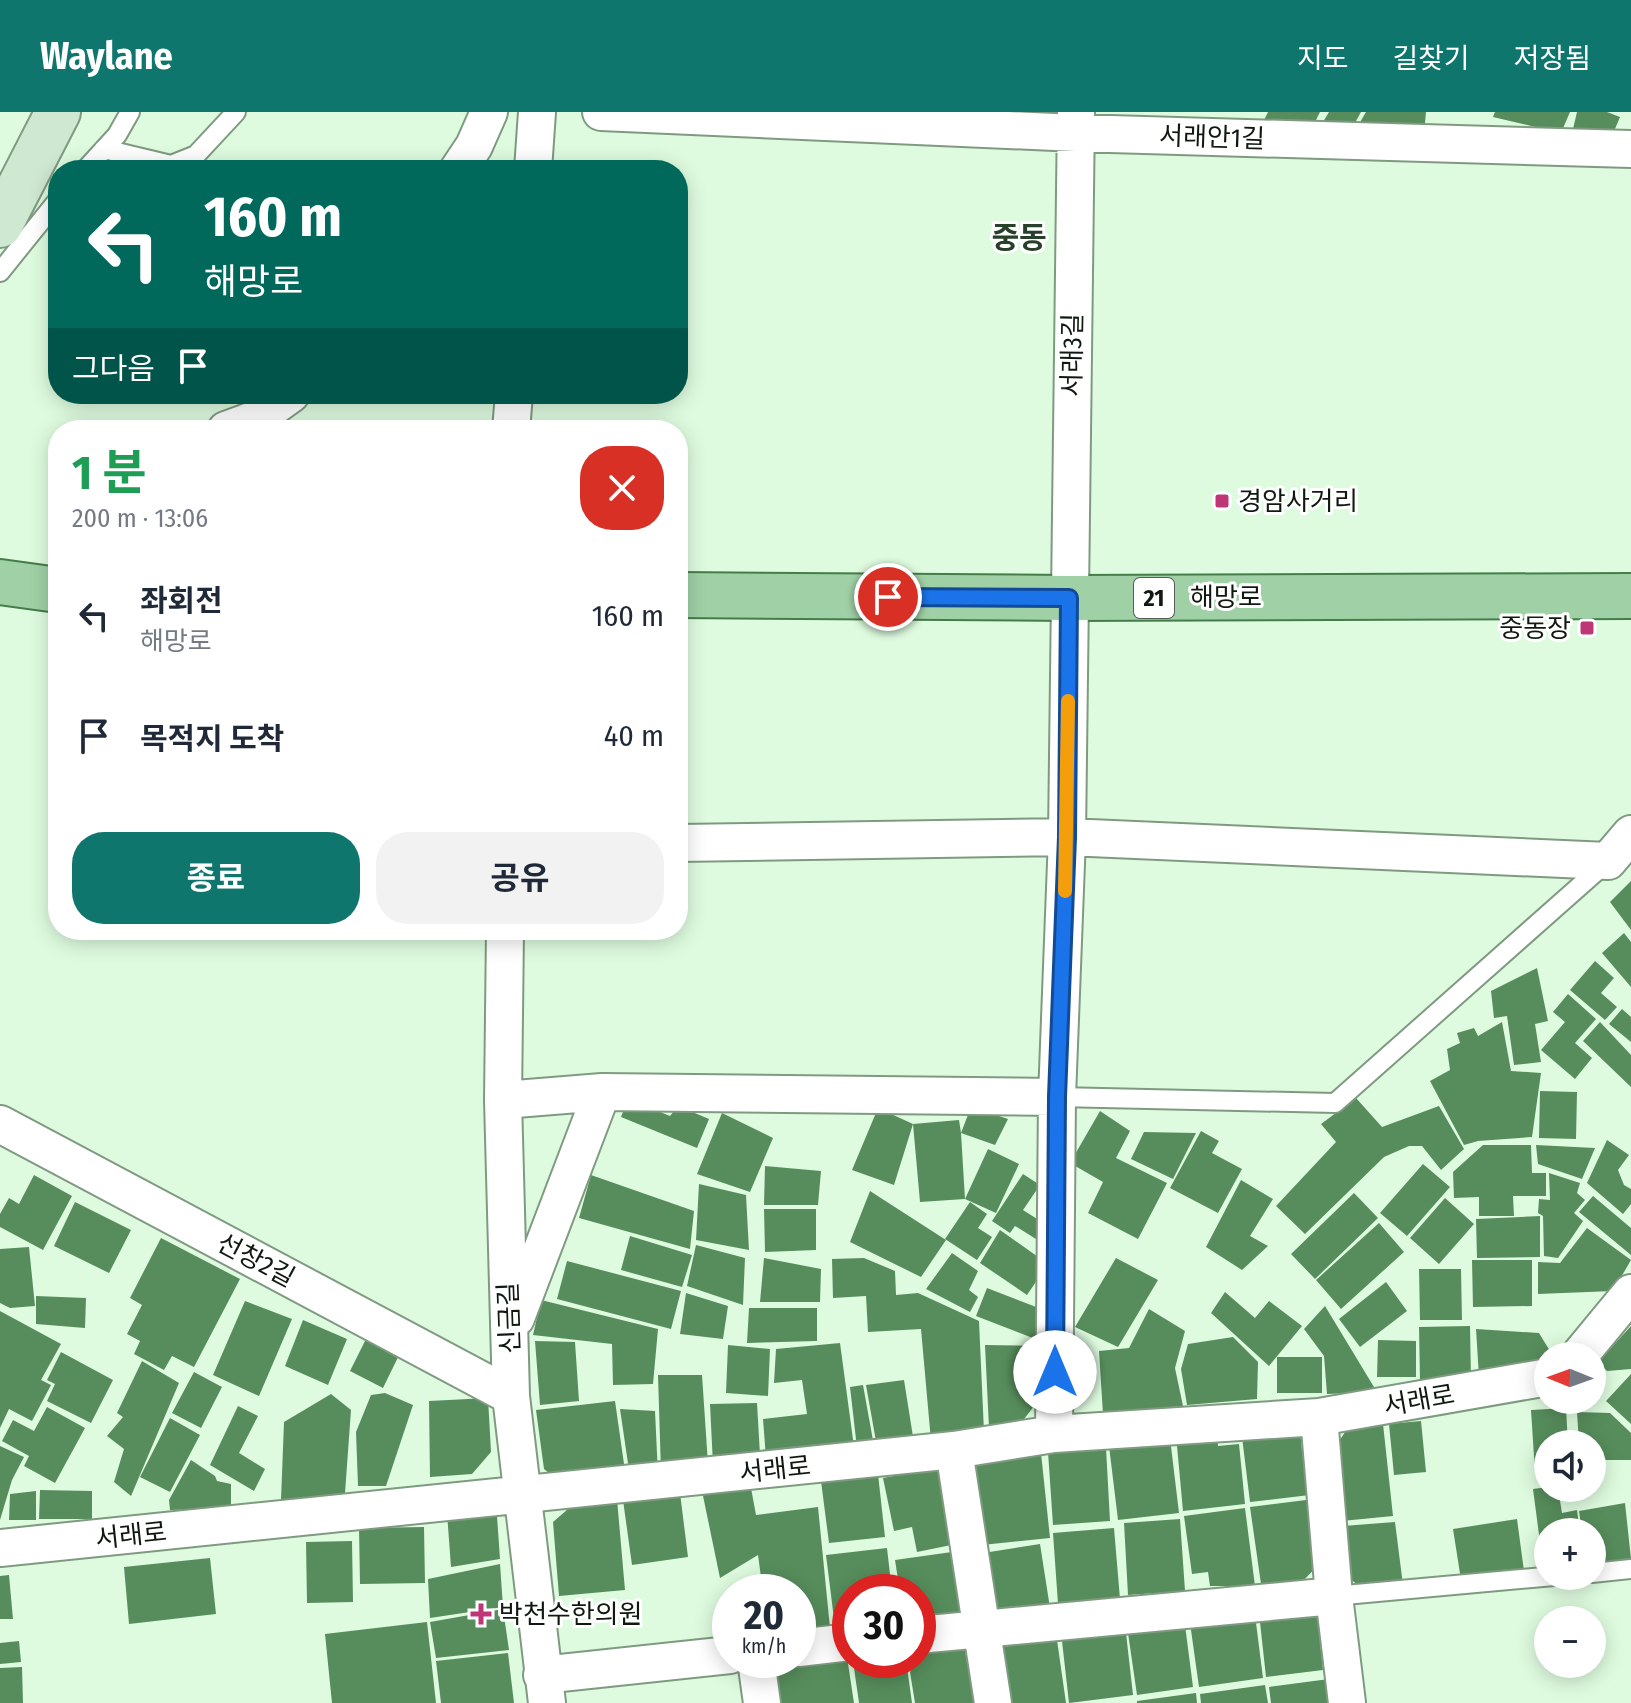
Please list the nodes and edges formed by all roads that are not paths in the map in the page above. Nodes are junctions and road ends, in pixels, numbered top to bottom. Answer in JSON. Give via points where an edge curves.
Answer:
{"nodes":[{"id":1,"x":58,"y":112,"type":"edge"},
{"id":2,"x":130,"y":112,"type":"edge"},
{"id":3,"x":236,"y":112,"type":"edge"},
{"id":4,"x":489,"y":112,"type":"edge"},
{"id":5,"x":537,"y":112,"type":"edge"},
{"id":6,"x":601,"y":112,"type":"edge"},
{"id":7,"x":1076,"y":122,"type":"edge"},
{"id":8,"x":104,"y":149,"type":"junction"},
{"id":9,"x":1631,"y":149,"type":"edge"},
{"id":10,"x":94,"y":160,"type":"edge"},
{"id":11,"x":150,"y":160,"type":"edge"},
{"id":12,"x":184,"y":160,"type":"edge"},
{"id":13,"x":465,"y":160,"type":"edge"},
{"id":14,"x":534,"y":160,"type":"edge"},
{"id":15,"x":48,"y":212,"type":"edge"},
{"id":16,"x":0,"y":225,"type":"edge"},
{"id":17,"x":0,"y":272,"type":"edge"},
{"id":18,"x":277,"y":404,"type":"edge"},
{"id":19,"x":253,"y":420,"type":"edge"},
{"id":20,"x":0,"y":582,"type":"edge"},
{"id":21,"x":48,"y":589,"type":"edge"},
{"id":22,"x":688,"y":595,"type":"edge"},
{"id":23,"x":1631,"y":596,"type":"edge"},
{"id":24,"x":1069,"y":598,"type":"junction"},
{"id":25,"x":1631,"y":834,"type":"edge"},
{"id":26,"x":1067,"y":837,"type":"junction"},
{"id":27,"x":688,"y":843,"type":"edge"},
{"id":28,"x":1608,"y":861,"type":"junction"},
{"id":29,"x":505,"y":940,"type":"edge"},
{"id":30,"x":602,"y":1092,"type":"junction"},
{"id":31,"x":1057,"y":1097,"type":"junction"},
{"id":32,"x":503,"y":1100,"type":"junction"},
{"id":33,"x":0,"y":1124,"type":"edge"},
{"id":34,"x":1631,"y":1293,"type":"edge"},
{"id":35,"x":509,"y":1337,"type":"junction"},
{"id":36,"x":1591,"y":1342,"type":"edge"},
{"id":37,"x":1534,"y":1379,"type":"edge"},
{"id":38,"x":511,"y":1396,"type":"junction"},
{"id":39,"x":1319,"y":1417,"type":"junction"},
{"id":40,"x":1054,"y":1434,"type":"junction"},
{"id":41,"x":954,"y":1450,"type":"junction"},
{"id":42,"x":524,"y":1496,"type":"junction"},
{"id":43,"x":0,"y":1548,"type":"edge"},
{"id":44,"x":1631,"y":1569,"type":"edge"},
{"id":45,"x":1606,"y":1572,"type":"edge"},
{"id":46,"x":1534,"y":1578,"type":"edge"},
{"id":47,"x":1334,"y":1596,"type":"junction"},
{"id":48,"x":982,"y":1628,"type":"junction"},
{"id":49,"x":936,"y":1633,"type":"edge"},
{"id":50,"x":712,"y":1658,"type":"edge"},
{"id":51,"x":759,"y":1678,"type":"edge"},
{"id":52,"x":544,"y":1689,"type":"edge"},
{"id":53,"x":762,"y":1703,"type":"edge"},
{"id":54,"x":993,"y":1703,"type":"edge"},
{"id":55,"x":1347,"y":1703,"type":"edge"}],
"edges":[{"from":1,"to":16,"type":"street"},
{"from":2,"to":8,"type":"lane"},
{"from":3,"to":12,"type":"lane","via":[[196,155]]},
{"from":4,"to":13,"type":"street"},
{"from":5,"to":14,"type":"street"},
{"from":6,"to":7,"type":"street","name":"서래안1길"},
{"from":7,"to":9,"type":"street","name":"서래안1길"},
{"from":7,"to":24,"type":"street","name":"서래3길"},
{"from":8,"to":10,"type":"lane"},
{"from":8,"to":11,"type":"lane"},
{"from":15,"to":17,"type":"lane"},
{"from":18,"to":19,"type":"street"},
{"from":20,"to":21,"type":"main road"},
{"from":22,"to":24,"type":"main road","name":"해망로","number":"21"},
{"from":23,"to":24,"type":"main road","name":"해망로","number":"21"},
{"from":24,"to":26,"type":"street","name":"서래3길"},
{"from":25,"to":28,"type":"street"},
{"from":26,"to":27,"type":"street"},
{"from":26,"to":28,"type":"street"},
{"from":26,"to":31,"type":"street","name":"서래3길"},
{"from":28,"to":31,"type":"lane","via":[[1335,1103]]},
{"from":29,"to":32,"type":"street","name":"신금길"},
{"from":30,"to":31,"type":"street"},
{"from":30,"to":32,"type":"street"},
{"from":30,"to":35,"type":"street"},
{"from":31,"to":40,"type":"street","name":"서래3길"},
{"from":32,"to":35,"type":"street","name":"신금길"},
{"from":33,"to":38,"type":"street","name":"선창2길"},
{"from":34,"to":36,"type":"street"},
{"from":35,"to":38,"type":"street","name":"신금길"},
{"from":37,"to":39,"type":"street","name":"서래로"},
{"from":38,"to":42,"type":"street","name":"신금길"},
{"from":39,"to":40,"type":"street","name":"서래로"},
{"from":39,"to":47,"type":"street"},
{"from":40,"to":41,"type":"street","name":"서래로"},
{"from":41,"to":42,"type":"street","name":"서래로"},
{"from":41,"to":48,"type":"street"},
{"from":42,"to":43,"type":"street","name":"서래로"},
{"from":42,"to":52,"type":"street","name":"신금길"},
{"from":44,"to":45,"type":"lane"},
{"from":46,"to":47,"type":"lane"},
{"from":47,"to":48,"type":"street"},
{"from":47,"to":55,"type":"street"},
{"from":48,"to":49,"type":"street"},
{"from":48,"to":54,"type":"street"},
{"from":50,"to":52,"type":"street"},
{"from":51,"to":53,"type":"street"}]}
